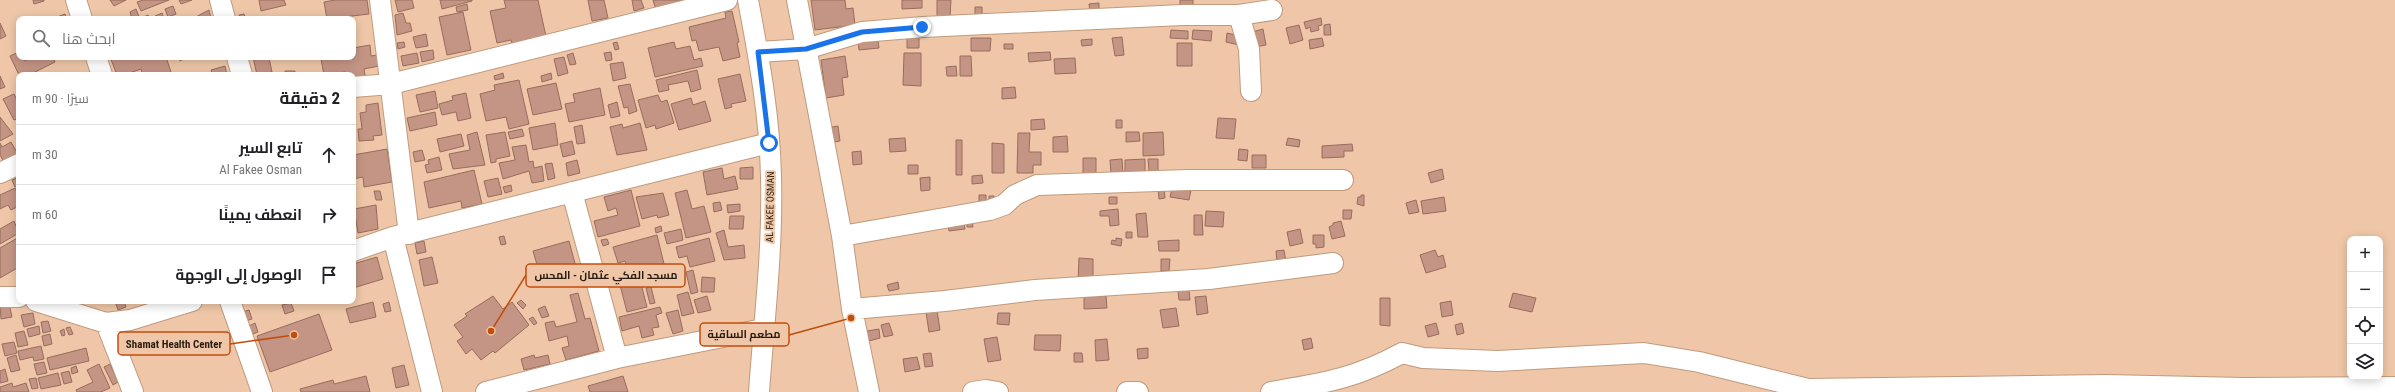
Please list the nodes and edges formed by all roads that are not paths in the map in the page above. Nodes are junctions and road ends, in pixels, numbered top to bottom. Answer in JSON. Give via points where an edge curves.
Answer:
{"nodes":[{"id":1,"x":76,"y":0,"type":"edge"},
{"id":2,"x":220,"y":0,"type":"edge"},
{"id":3,"x":380,"y":0,"type":"edge"},
{"id":4,"x":727,"y":0,"type":"edge"},
{"id":5,"x":748,"y":0,"type":"edge"},
{"id":6,"x":797,"y":0,"type":"edge"},
{"id":7,"x":1272,"y":10,"type":"dead end"},
{"id":8,"x":1238,"y":15,"type":"junction"},
{"id":9,"x":81,"y":16,"type":"edge"},
{"id":10,"x":224,"y":16,"type":"edge"},
{"id":11,"x":806,"y":49,"type":"junction"},
{"id":12,"x":758,"y":52,"type":"junction"},
{"id":13,"x":97,"y":60,"type":"edge"},
{"id":14,"x":238,"y":60,"type":"edge"},
{"id":15,"x":101,"y":72,"type":"edge"},
{"id":16,"x":241,"y":72,"type":"edge"},
{"id":17,"x":391,"y":84,"type":"junction"},
{"id":18,"x":356,"y":87,"type":"edge"},
{"id":19,"x":1251,"y":91,"type":"dead end"},
{"id":20,"x":769,"y":143,"type":"junction"},
{"id":21,"x":16,"y":165,"type":"edge"},
{"id":22,"x":0,"y":173,"type":"edge"},
{"id":23,"x":1343,"y":180,"type":"dead end"},
{"id":24,"x":572,"y":192,"type":"junction"},
{"id":25,"x":401,"y":235,"type":"junction"},
{"id":26,"x":842,"y":236,"type":"junction"},
{"id":27,"x":356,"y":250,"type":"edge"},
{"id":28,"x":1333,"y":263,"type":"dead end"},
{"id":29,"x":0,"y":297,"type":"edge"},
{"id":30,"x":16,"y":297,"type":"edge"},
{"id":31,"x":46,"y":304,"type":"edge"},
{"id":32,"x":182,"y":304,"type":"edge"},
{"id":33,"x":231,"y":304,"type":"edge"},
{"id":34,"x":852,"y":309,"type":"junction"},
{"id":35,"x":106,"y":323,"type":"junction"},
{"id":36,"x":763,"y":329,"type":"junction"},
{"id":37,"x":617,"y":358,"type":"junction"},
{"id":38,"x":2395,"y":387,"type":"edge"},
{"id":39,"x":2244,"y":390,"type":"edge"},
{"id":40,"x":134,"y":392,"type":"edge"},
{"id":41,"x":262,"y":392,"type":"edge"},
{"id":42,"x":432,"y":392,"type":"edge"},
{"id":43,"x":486,"y":392,"type":"edge"},
{"id":44,"x":758,"y":392,"type":"edge"},
{"id":45,"x":869,"y":392,"type":"edge"},
{"id":46,"x":973,"y":392,"type":"edge"},
{"id":47,"x":998,"y":392,"type":"edge"},
{"id":48,"x":1127,"y":392,"type":"edge"},
{"id":49,"x":1138,"y":392,"type":"edge"},
{"id":50,"x":1271,"y":392,"type":"edge"}],
"edges":[{"from":1,"to":9,"type":"street"},
{"from":2,"to":10,"type":"street"},
{"from":3,"to":17,"type":"street"},
{"from":4,"to":17,"type":"street"},
{"from":5,"to":12,"type":"street","name":"AL FAKEE OSMAN"},
{"from":6,"to":11,"type":"street"},
{"from":7,"to":8,"type":"street"},
{"from":8,"to":11,"type":"street","via":[[1182,15],[922,27],[862,32]]},
{"from":8,"to":19,"type":"street","via":[[1249,48]]},
{"from":11,"to":12,"type":"street"},
{"from":11,"to":26,"type":"street"},
{"from":12,"to":20,"type":"street","name":"AL FAKEE OSMAN"},
{"from":13,"to":15,"type":"street"},
{"from":14,"to":16,"type":"street"},
{"from":17,"to":18,"type":"street"},
{"from":17,"to":25,"type":"street"},
{"from":20,"to":24,"type":"street"},
{"from":20,"to":36,"type":"street","name":"AL FAKEE OSMAN","via":[[770,238]]},
{"from":21,"to":22,"type":"street"},
{"from":23,"to":26,"type":"street","via":[[1188,180],[1037,185],[1015,195],[1004,205],[990,210]]},
{"from":24,"to":25,"type":"street"},
{"from":24,"to":37,"type":"street"},
{"from":25,"to":27,"type":"street"},
{"from":25,"to":42,"type":"street"},
{"from":26,"to":34,"type":"street"},
{"from":28,"to":34,"type":"street","via":[[1208,279],[1035,290]]},
{"from":29,"to":30,"type":"street"},
{"from":31,"to":35,"type":"street"},
{"from":32,"to":35,"type":"street","via":[[130,320]]},
{"from":33,"to":41,"type":"street"},
{"from":34,"to":45,"type":"street"},
{"from":35,"to":40,"type":"street"},
{"from":36,"to":37,"type":"street"},
{"from":36,"to":44,"type":"street","name":"AL FAKEE OSMAN"},
{"from":37,"to":43,"type":"street"},
{"from":38,"to":39,"type":"street"},
{"from":39,"to":50,"type":"street","via":[[2105,385],[1808,389],[1699,362],[1644,354],[1498,361],[1423,358],[1402,353],[1372,369],[1345,379]]},
{"from":46,"to":47,"type":"street"},
{"from":48,"to":49,"type":"street"}]}
